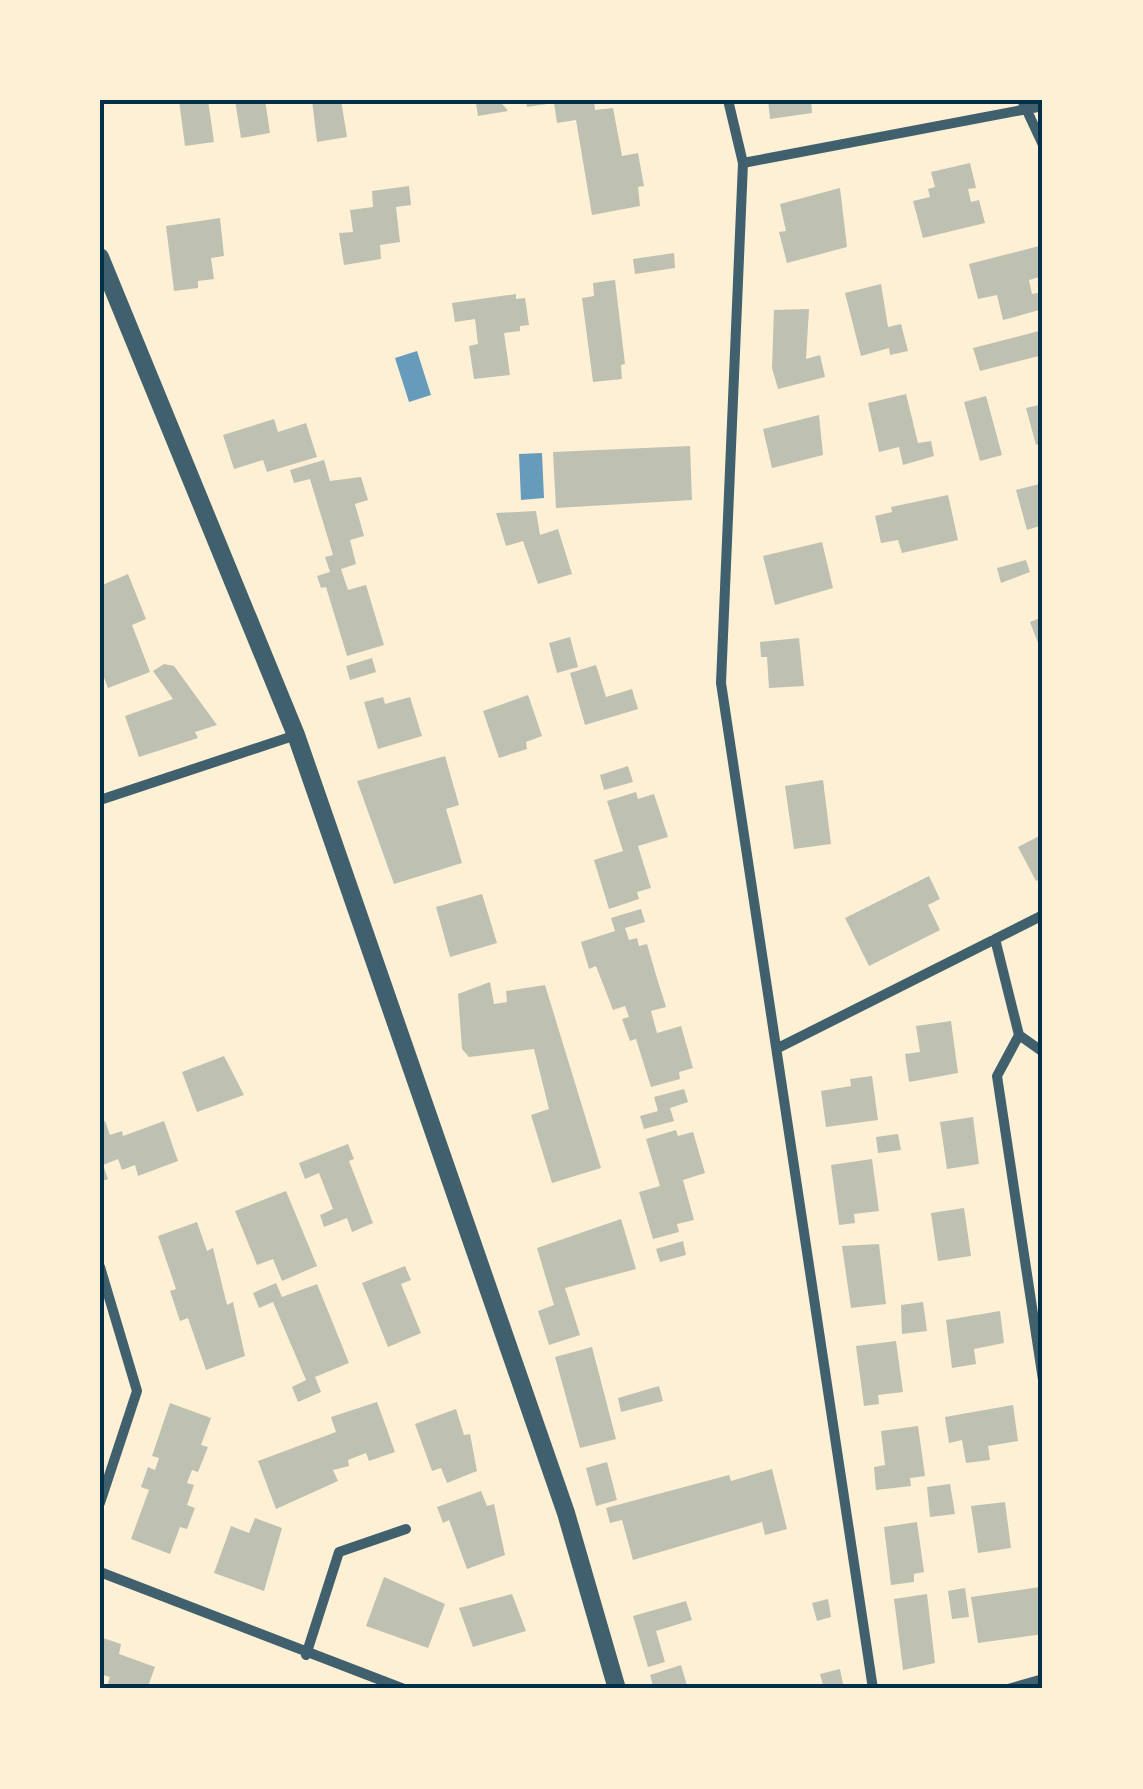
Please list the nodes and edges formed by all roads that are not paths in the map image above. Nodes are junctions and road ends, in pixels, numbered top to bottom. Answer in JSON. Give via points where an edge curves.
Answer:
{"nodes":[{"id":1,"x":728,"y":100,"type":"edge"},
{"id":2,"x":1022,"y":105,"type":"edge"},
{"id":3,"x":1043,"y":106,"type":"edge"},
{"id":4,"x":1043,"y":145,"type":"edge"},
{"id":5,"x":743,"y":163,"type":"junction"},
{"id":6,"x":100,"y":257,"type":"edge"},
{"id":7,"x":296,"y":735,"type":"junction"},
{"id":8,"x":100,"y":800,"type":"edge"},
{"id":9,"x":1043,"y":915,"type":"edge"},
{"id":10,"x":995,"y":940,"type":"junction"},
{"id":11,"x":1019,"y":1035,"type":"junction"},
{"id":12,"x":778,"y":1048,"type":"junction"},
{"id":13,"x":1043,"y":1052,"type":"edge"},
{"id":14,"x":100,"y":1267,"type":"edge"},
{"id":15,"x":1043,"y":1380,"type":"edge"},
{"id":16,"x":100,"y":1503,"type":"edge"},
{"id":17,"x":406,"y":1529,"type":"dead end"},
{"id":18,"x":100,"y":1572,"type":"edge"},
{"id":19,"x":306,"y":1654,"type":"junction"},
{"id":20,"x":1043,"y":1679,"type":"edge"},
{"id":21,"x":404,"y":1689,"type":"edge"},
{"id":22,"x":617,"y":1689,"type":"edge"},
{"id":23,"x":873,"y":1689,"type":"edge"},
{"id":24,"x":1008,"y":1689,"type":"edge"}],
"edges":[{"from":1,"to":5,"type":"street"},
{"from":2,"to":3,"type":"street"},
{"from":2,"to":4,"type":"street"},
{"from":2,"to":5,"type":"street"},
{"from":5,"to":12,"type":"street","via":[[721,683]]},
{"from":6,"to":7,"type":"street"},
{"from":7,"to":8,"type":"street"},
{"from":7,"to":22,"type":"street","via":[[566,1513]]},
{"from":9,"to":10,"type":"street"},
{"from":10,"to":11,"type":"street"},
{"from":10,"to":12,"type":"street"},
{"from":11,"to":13,"type":"street"},
{"from":11,"to":15,"type":"street","via":[[997,1076]]},
{"from":12,"to":23,"type":"street"},
{"from":14,"to":16,"type":"street","via":[[138,1391]]},
{"from":17,"to":19,"type":"street","via":[[339,1552]]},
{"from":18,"to":19,"type":"street"},
{"from":19,"to":21,"type":"street"},
{"from":20,"to":24,"type":"street"}]}
